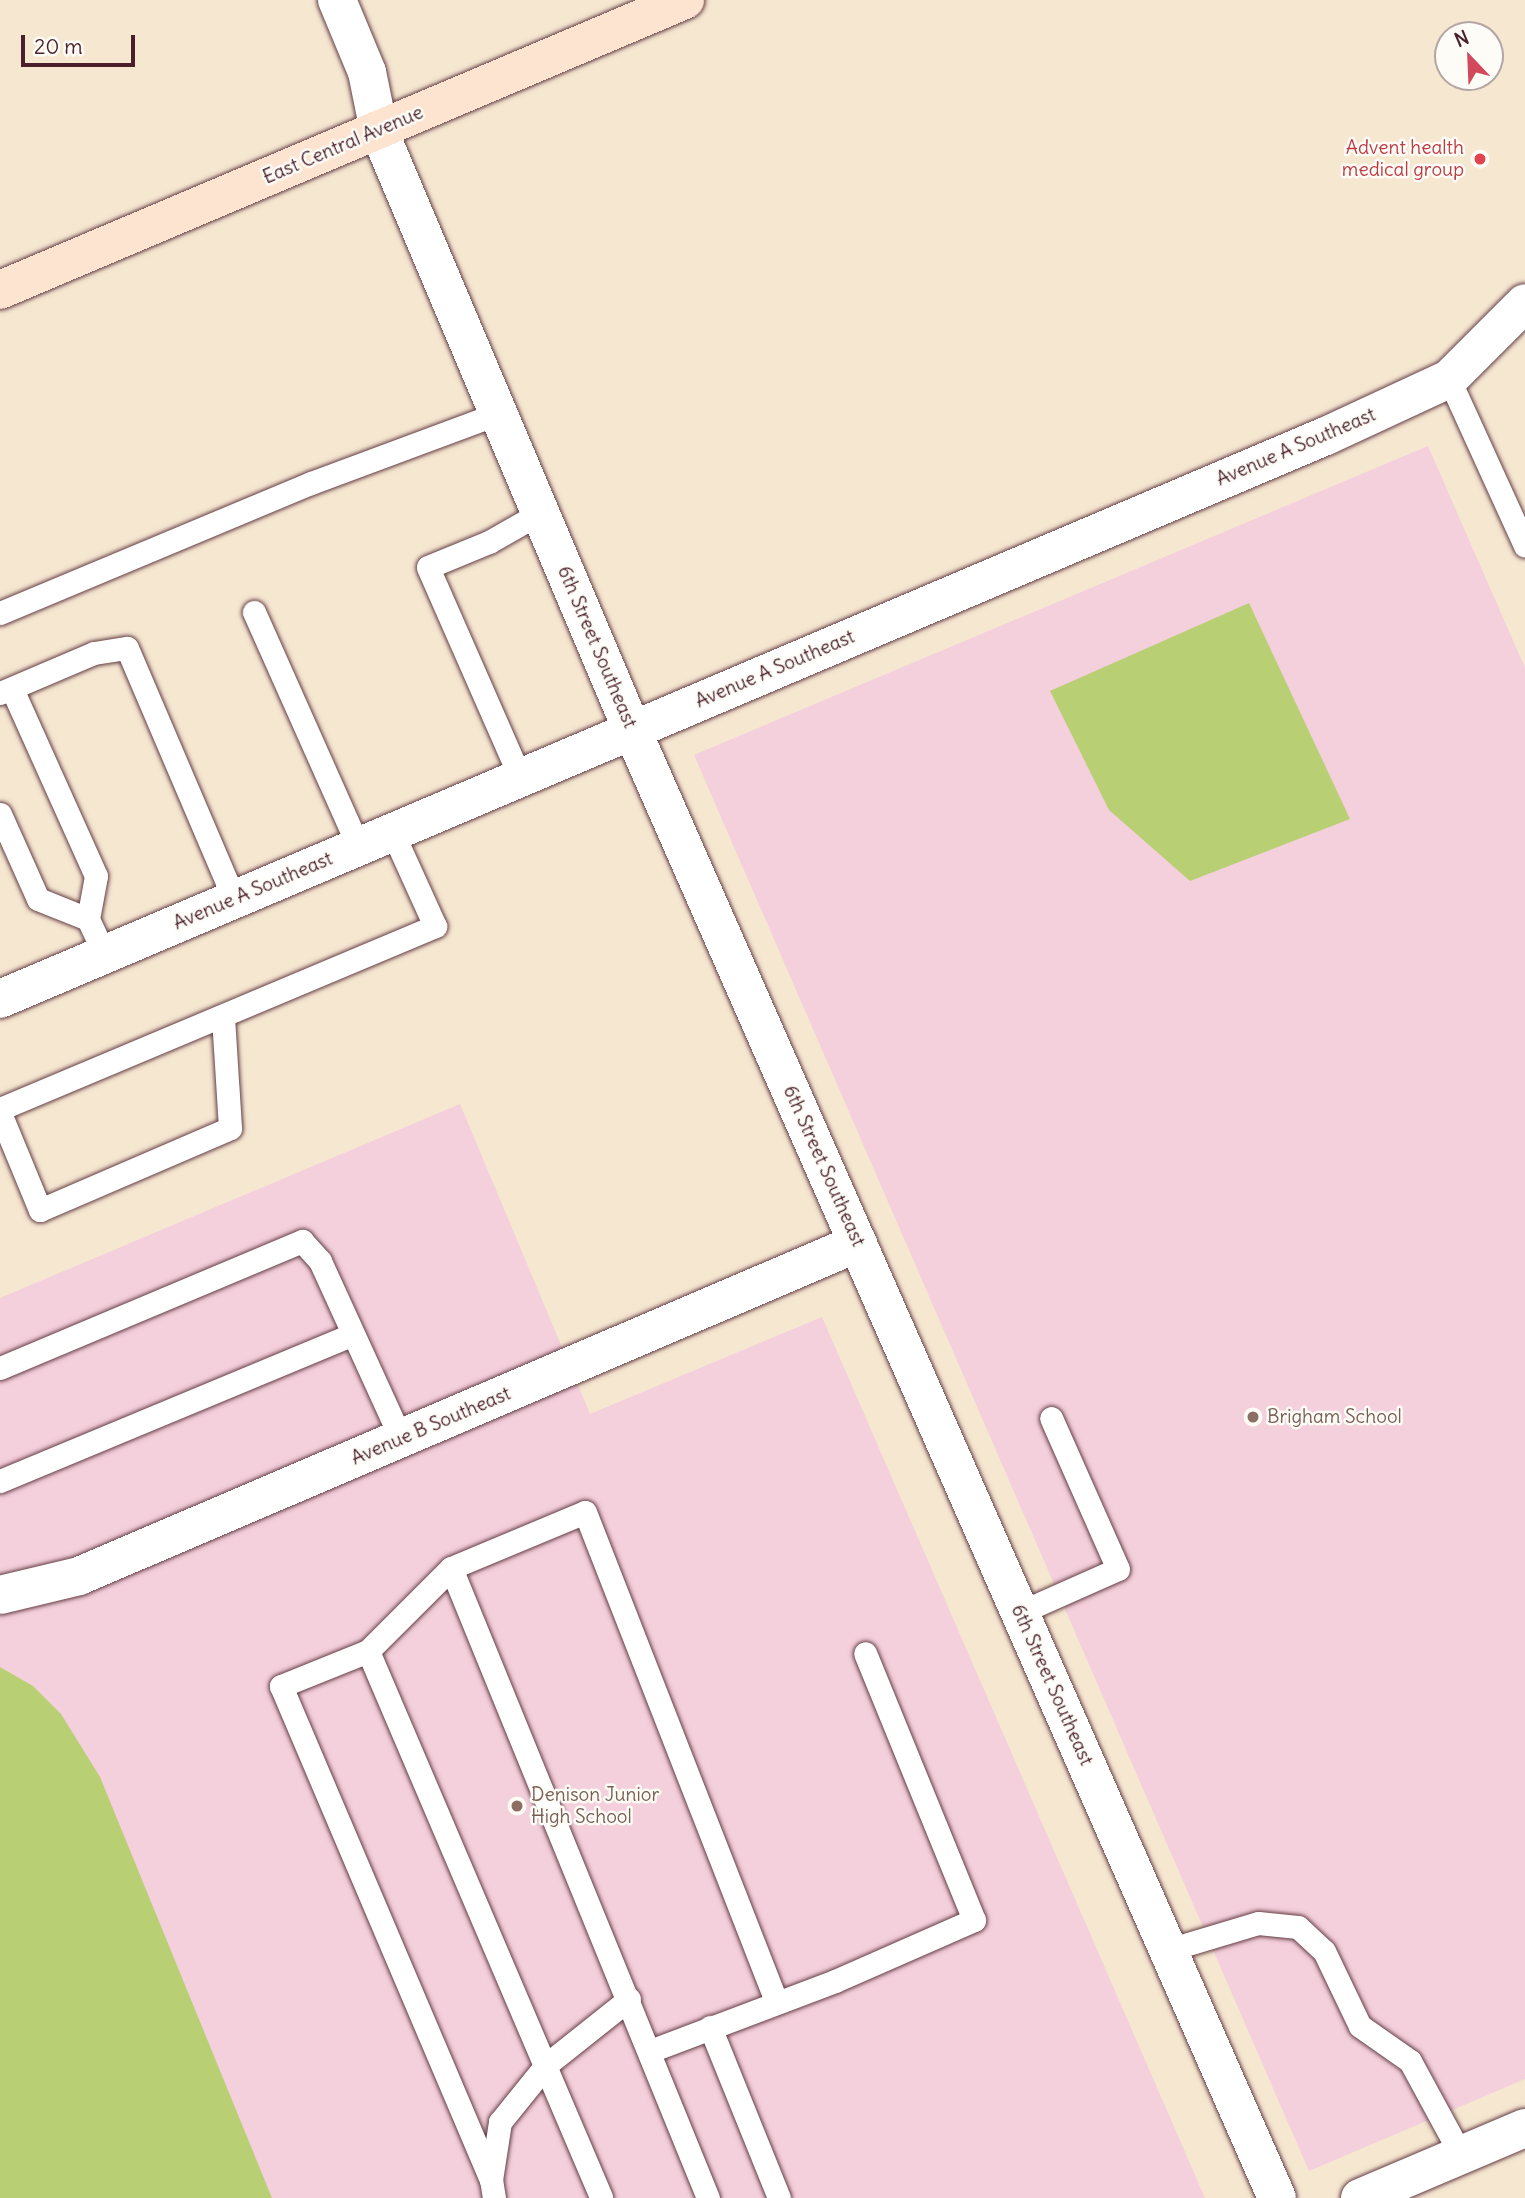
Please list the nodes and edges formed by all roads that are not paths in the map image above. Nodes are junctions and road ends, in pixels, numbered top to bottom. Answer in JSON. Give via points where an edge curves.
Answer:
{"nodes":[{"id":1,"x":337,"y":0,"type":"edge"},
{"id":2,"x":685,"y":0,"type":"edge"},
{"id":3,"x":379,"y":131,"type":"junction"},
{"id":4,"x":0,"y":290,"type":"edge"},
{"id":5,"x":1525,"y":303,"type":"edge"},
{"id":6,"x":1449,"y":379,"type":"junction"},
{"id":7,"x":497,"y":414,"type":"junction"},
{"id":8,"x":540,"y":513,"type":"junction"},
{"id":9,"x":1525,"y":546,"type":"edge"},
{"id":10,"x":254,"y":612,"type":"dead end"},
{"id":11,"x":0,"y":613,"type":"edge"},
{"id":12,"x":6,"y":691,"type":"edge"},
{"id":13,"x":632,"y":730,"type":"junction"},
{"id":14,"x":520,"y":777,"type":"junction"},
{"id":15,"x":0,"y":814,"type":"edge"},
{"id":16,"x":393,"y":831,"type":"junction"},
{"id":17,"x":358,"y":846,"type":"junction"},
{"id":18,"x":234,"y":898,"type":"junction"},
{"id":19,"x":88,"y":919,"type":"junction"},
{"id":20,"x":104,"y":954,"type":"junction"},
{"id":21,"x":0,"y":999,"type":"edge"},
{"id":22,"x":223,"y":1016,"type":"junction"},
{"id":23,"x":0,"y":1111,"type":"edge"},
{"id":24,"x":858,"y":1243,"type":"junction"},
{"id":25,"x":353,"y":1334,"type":"junction"},
{"id":26,"x":0,"y":1368,"type":"edge"},
{"id":27,"x":1051,"y":1418,"type":"dead end"},
{"id":28,"x":401,"y":1438,"type":"junction"},
{"id":29,"x":0,"y":1482,"type":"edge"},
{"id":30,"x":451,"y":1568,"type":"junction"},
{"id":31,"x":0,"y":1595,"type":"edge"},
{"id":32,"x":1020,"y":1612,"type":"junction"},
{"id":33,"x":368,"y":1651,"type":"junction"},
{"id":34,"x":865,"y":1653,"type":"dead end"},
{"id":35,"x":1168,"y":1950,"type":"junction"},
{"id":36,"x":629,"y":1999,"type":"junction"},
{"id":37,"x":776,"y":2001,"type":"junction"},
{"id":38,"x":710,"y":2027,"type":"junction"},
{"id":39,"x":650,"y":2051,"type":"junction"},
{"id":40,"x":546,"y":2065,"type":"junction"},
{"id":41,"x":1525,"y":2128,"type":"edge"},
{"id":42,"x":1461,"y":2155,"type":"junction"},
{"id":43,"x":493,"y":2189,"type":"edge"},
{"id":44,"x":601,"y":2197,"type":"edge"},
{"id":45,"x":708,"y":2198,"type":"edge"},
{"id":46,"x":779,"y":2198,"type":"edge"},
{"id":47,"x":1277,"y":2198,"type":"edge"},
{"id":48,"x":1360,"y":2198,"type":"edge"}],
"edges":[{"from":1,"to":3,"type":"street","name":"6th Street Southeast","via":[[367,72]]},
{"from":2,"to":3,"type":"main road","name":"East Central Avenue"},
{"from":3,"to":4,"type":"main road","name":"East Central Avenue"},
{"from":3,"to":7,"type":"street","name":"6th Street Southeast"},
{"from":5,"to":6,"type":"street","name":"Avenue A Southeast"},
{"from":6,"to":9,"type":"lane"},
{"from":6,"to":13,"type":"street","name":"Avenue A Southeast"},
{"from":7,"to":8,"type":"street","name":"6th Street Southeast"},
{"from":7,"to":11,"type":"lane","via":[[311,483]]},
{"from":8,"to":13,"type":"street","name":"6th Street Southeast"},
{"from":8,"to":14,"type":"lane","via":[[489,542],[428,567]]},
{"from":10,"to":17,"type":"lane"},
{"from":12,"to":18,"type":"lane","via":[[94,653],[127,648]]},
{"from":12,"to":19,"type":"lane","via":[[96,876]]},
{"from":13,"to":14,"type":"street","name":"Avenue A Southeast"},
{"from":13,"to":24,"type":"street","name":"6th Street Southeast"},
{"from":14,"to":16,"type":"street","name":"Avenue A Southeast"},
{"from":15,"to":19,"type":"lane","via":[[38,899]]},
{"from":16,"to":17,"type":"street","name":"Avenue A Southeast"},
{"from":16,"to":22,"type":"lane","via":[[435,926]]},
{"from":17,"to":18,"type":"street","name":"Avenue A Southeast"},
{"from":18,"to":20,"type":"street","name":"Avenue A Southeast"},
{"from":19,"to":20,"type":"lane"},
{"from":20,"to":21,"type":"street","name":"Avenue A Southeast"},
{"from":22,"to":23,"type":"lane"},
{"from":22,"to":23,"type":"lane","via":[[230,1128],[40,1210]]},
{"from":24,"to":28,"type":"street","name":"Avenue B Southeast"},
{"from":24,"to":32,"type":"street","name":"6th Street Southeast"},
{"from":25,"to":26,"type":"lane","via":[[320,1261],[302,1241]]},
{"from":25,"to":28,"type":"lane"},
{"from":25,"to":29,"type":"lane"},
{"from":27,"to":32,"type":"lane","via":[[1118,1569]]},
{"from":28,"to":31,"type":"street","name":"Avenue B Southeast","via":[[79,1576]]},
{"from":30,"to":33,"type":"lane"},
{"from":30,"to":36,"type":"lane"},
{"from":30,"to":37,"type":"lane","via":[[585,1512]]},
{"from":32,"to":35,"type":"street","name":"6th Street Southeast"},
{"from":33,"to":40,"type":"lane"},
{"from":33,"to":43,"type":"lane","via":[[281,1686]]},
{"from":34,"to":37,"type":"lane","via":[[974,1920]]},
{"from":35,"to":42,"type":"lane","via":[[1258,1923],[1298,1927],[1325,1951],[1360,2026],[1410,2061]]},
{"from":35,"to":47,"type":"street","name":"6th Street Southeast"},
{"from":36,"to":39,"type":"lane"},
{"from":36,"to":40,"type":"lane"},
{"from":37,"to":38,"type":"lane"},
{"from":38,"to":39,"type":"lane"},
{"from":38,"to":46,"type":"lane"},
{"from":39,"to":45,"type":"lane"},
{"from":40,"to":43,"type":"lane","via":[[500,2122]]},
{"from":40,"to":44,"type":"lane"},
{"from":41,"to":42,"type":"street"},
{"from":42,"to":48,"type":"street"}]}
